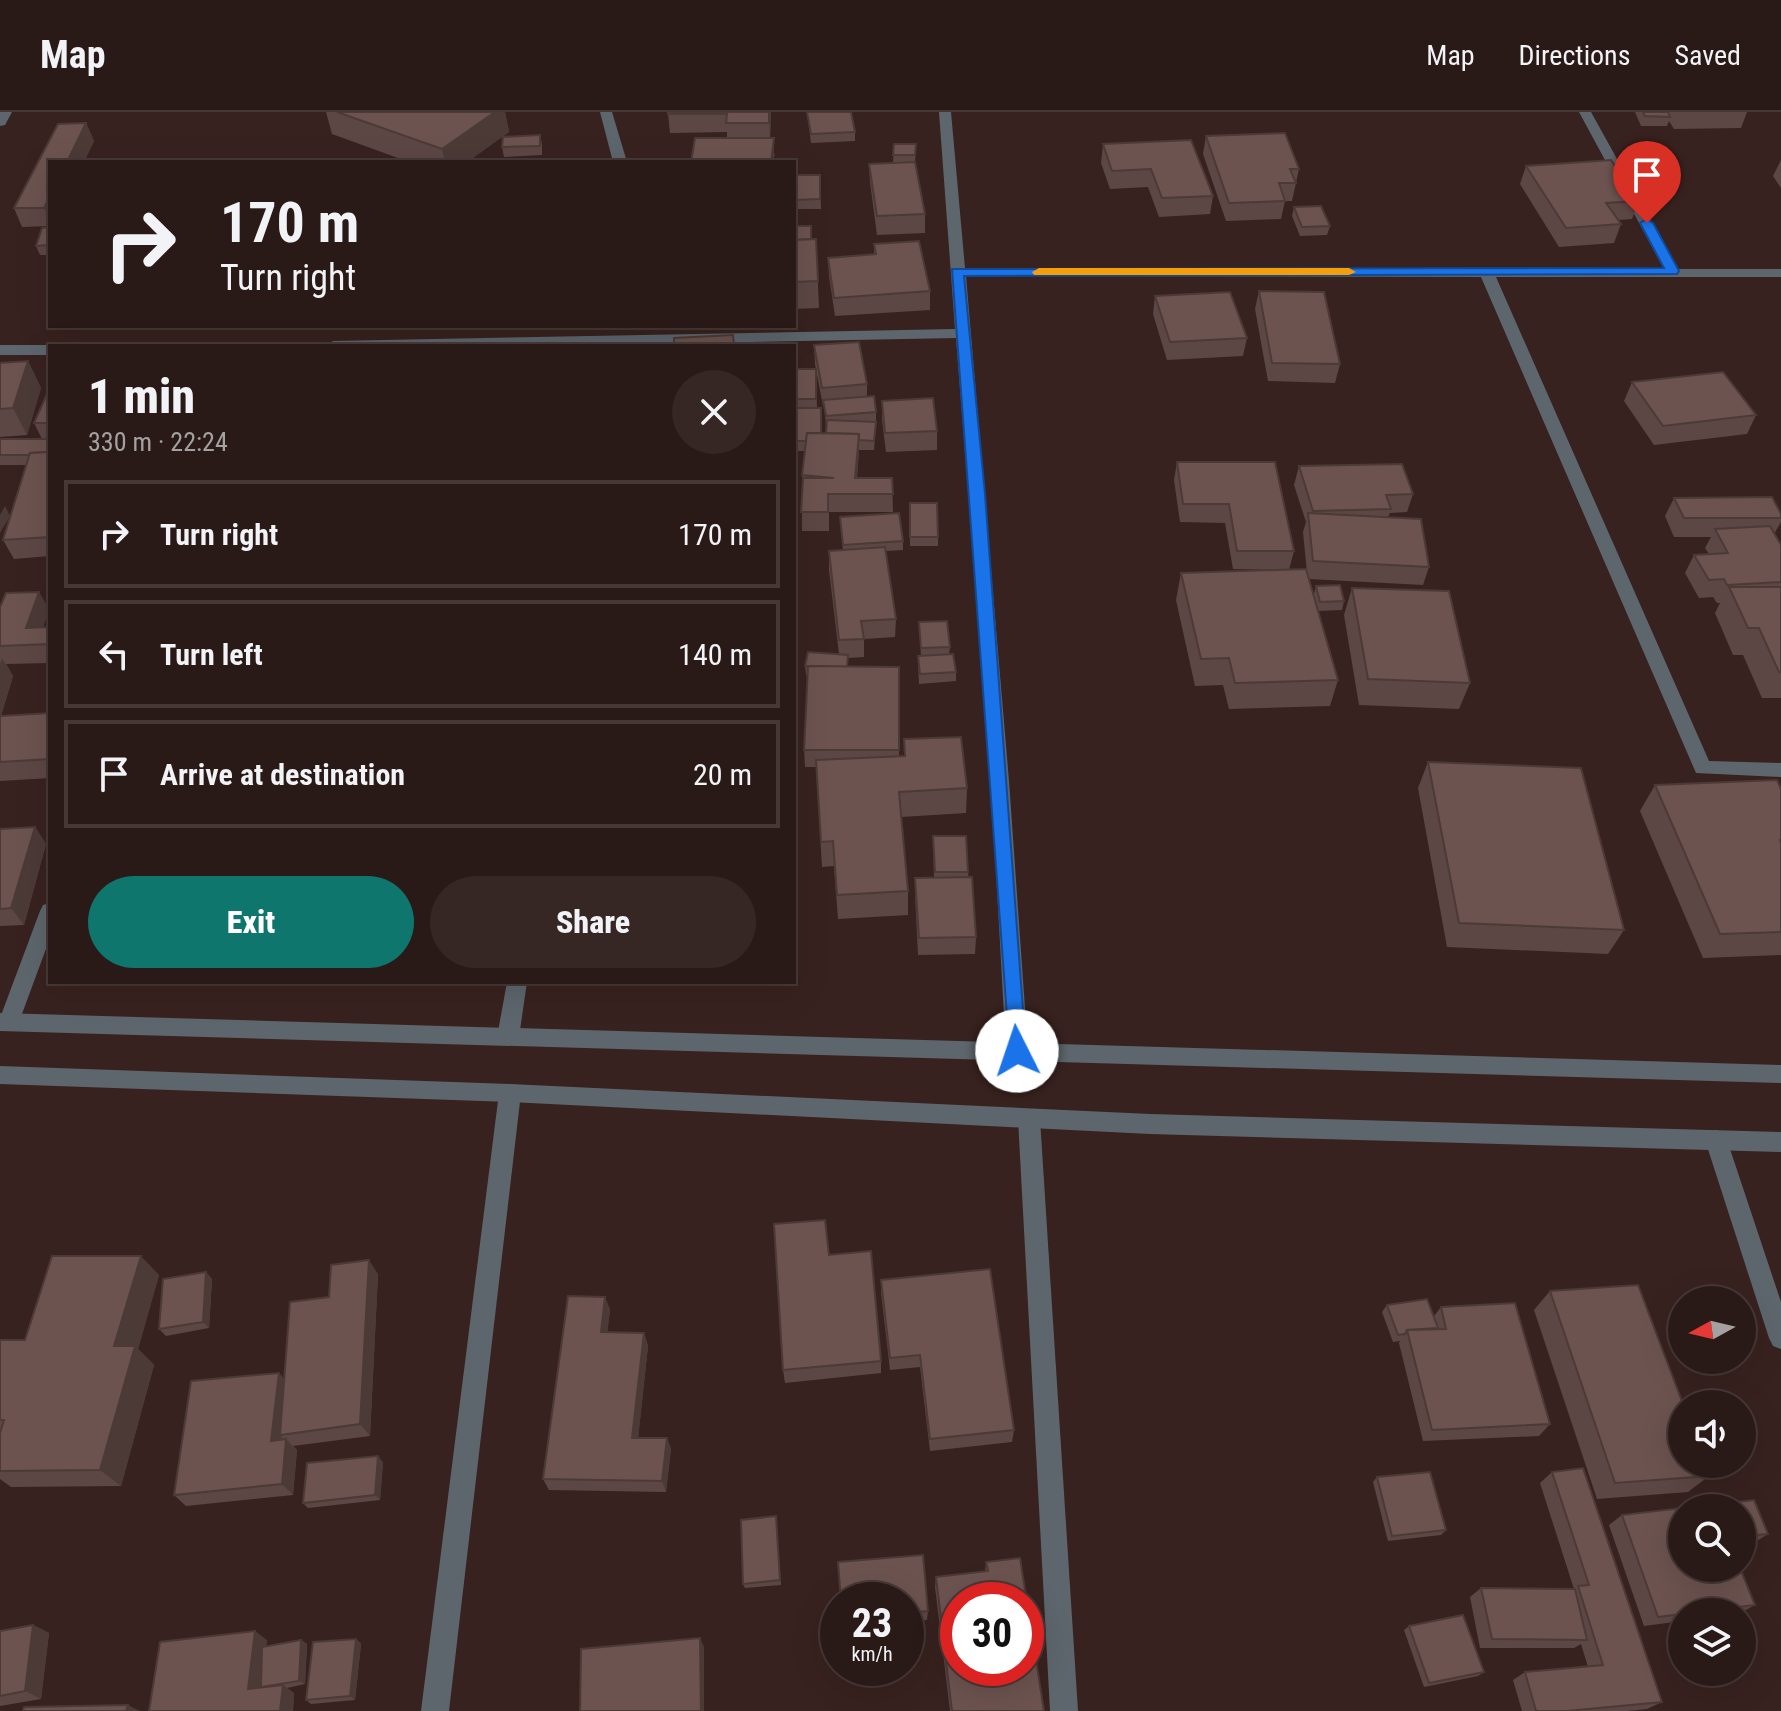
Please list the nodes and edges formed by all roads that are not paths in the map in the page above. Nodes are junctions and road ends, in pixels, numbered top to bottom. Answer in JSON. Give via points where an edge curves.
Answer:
{"nodes":[{"id":1,"x":6,"y":112,"type":"edge"},
{"id":2,"x":606,"y":112,"type":"edge"},
{"id":3,"x":945,"y":112,"type":"edge"},
{"id":4,"x":1585,"y":112,"type":"edge"},
{"id":5,"x":0,"y":122,"type":"edge"},
{"id":6,"x":619,"y":160,"type":"edge"},
{"id":7,"x":1486,"y":271,"type":"junction"},
{"id":8,"x":1672,"y":271,"type":"junction"},
{"id":9,"x":957,"y":272,"type":"junction"},
{"id":10,"x":1781,"y":273,"type":"edge"},
{"id":11,"x":961,"y":333,"type":"junction"},
{"id":12,"x":604,"y":336,"type":"edge"},
{"id":13,"x":387,"y":344,"type":"edge"},
{"id":14,"x":0,"y":350,"type":"edge"},
{"id":15,"x":48,"y":350,"type":"edge"},
{"id":16,"x":1781,"y":770,"type":"edge"},
{"id":17,"x":48,"y":916,"type":"edge"},
{"id":18,"x":517,"y":984,"type":"edge"},
{"id":19,"x":4,"y":1022,"type":"edge"},
{"id":20,"x":508,"y":1037,"type":"junction"},
{"id":21,"x":1017,"y":1051,"type":"junction"},
{"id":22,"x":1781,"y":1074,"type":"edge"},
{"id":23,"x":0,"y":1075,"type":"edge"},
{"id":24,"x":510,"y":1093,"type":"junction"},
{"id":25,"x":1029,"y":1119,"type":"junction"},
{"id":26,"x":1716,"y":1140,"type":"junction"},
{"id":27,"x":1781,"y":1142,"type":"edge"},
{"id":28,"x":1781,"y":1338,"type":"edge"},
{"id":29,"x":435,"y":1711,"type":"edge"},
{"id":30,"x":1064,"y":1711,"type":"edge"}],
"edges":[{"from":1,"to":5,"type":"street"},
{"from":2,"to":6,"type":"street"},
{"from":3,"to":9,"type":"street"},
{"from":4,"to":8,"type":"street"},
{"from":7,"to":8,"type":"street"},
{"from":7,"to":9,"type":"street"},
{"from":7,"to":16,"type":"street","via":[[1703,768]]},
{"from":8,"to":10,"type":"street"},
{"from":9,"to":11,"type":"street"},
{"from":11,"to":12,"type":"street"},
{"from":11,"to":21,"type":"street","via":[[978,494]]},
{"from":12,"to":13,"type":"street"},
{"from":14,"to":15,"type":"street"},
{"from":17,"to":19,"type":"street"},
{"from":18,"to":20,"type":"street"},
{"from":19,"to":20,"type":"street"},
{"from":20,"to":21,"type":"street"},
{"from":21,"to":22,"type":"street"},
{"from":23,"to":24,"type":"street"},
{"from":24,"to":25,"type":"street"},
{"from":24,"to":29,"type":"street"},
{"from":25,"to":26,"type":"street"},
{"from":25,"to":30,"type":"street"},
{"from":26,"to":27,"type":"street"},
{"from":26,"to":28,"type":"street"}]}
